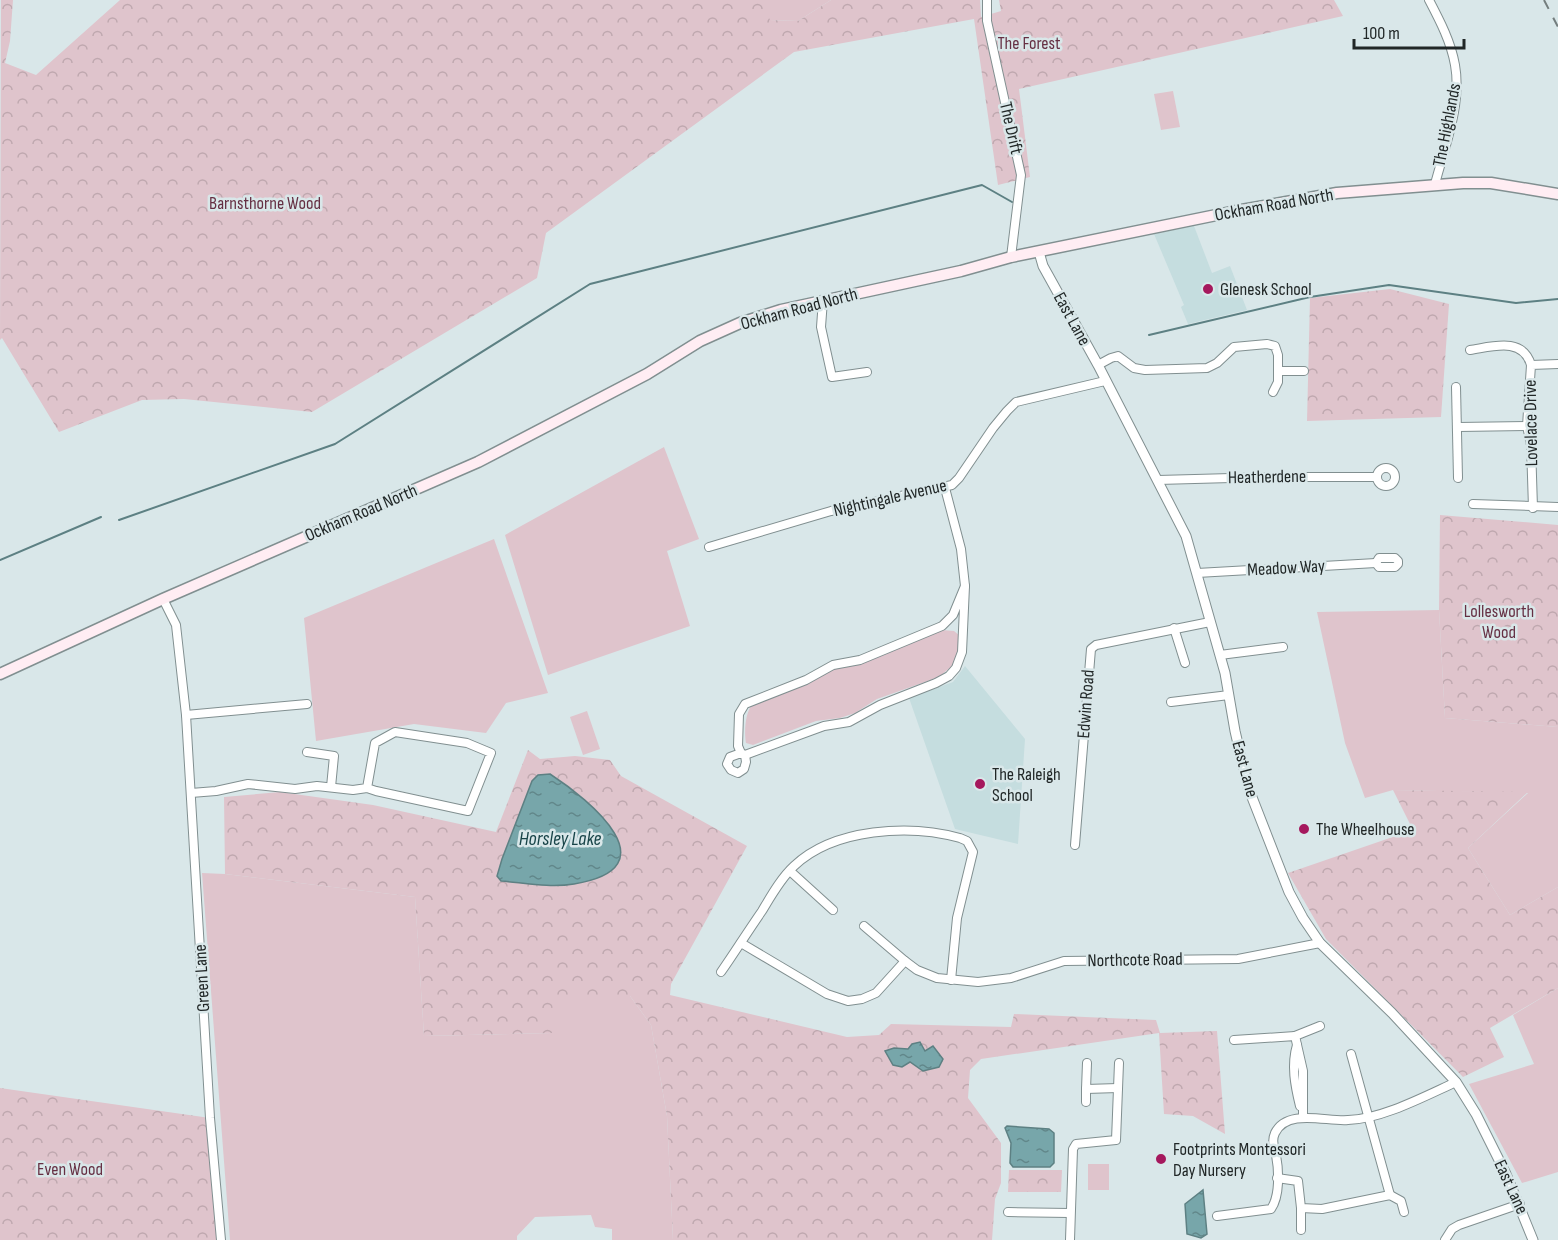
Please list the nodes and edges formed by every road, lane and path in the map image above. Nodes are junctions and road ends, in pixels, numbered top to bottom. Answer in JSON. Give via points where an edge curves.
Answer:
{"nodes":[{"id":1,"x":987,"y":0,"type":"edge"},
{"id":2,"x":1429,"y":0,"type":"edge"},
{"id":3,"x":1436,"y":184,"type":"junction"},
{"id":4,"x":1558,"y":194,"type":"edge"},
{"id":5,"x":1039,"y":252,"type":"junction"},
{"id":6,"x":1011,"y":257,"type":"junction"},
{"id":7,"x":823,"y":300,"type":"junction"},
{"id":8,"x":1470,"y":350,"type":"dead end"},
{"id":9,"x":1558,"y":364,"type":"edge"},
{"id":10,"x":1098,"y":365,"type":"junction"},
{"id":11,"x":1531,"y":365,"type":"junction"},
{"id":12,"x":1278,"y":371,"type":"junction"},
{"id":13,"x":1304,"y":371,"type":"dead end"},
{"id":14,"x":867,"y":372,"type":"dead end"},
{"id":15,"x":1105,"y":381,"type":"junction"},
{"id":16,"x":1456,"y":387,"type":"dead end"},
{"id":17,"x":1273,"y":392,"type":"dead end"},
{"id":18,"x":1527,"y":426,"type":"junction"},
{"id":19,"x":1458,"y":427,"type":"junction"},
{"id":20,"x":1377,"y":477,"type":"dead end"},
{"id":21,"x":1458,"y":478,"type":"dead end"},
{"id":22,"x":1158,"y":480,"type":"junction"},
{"id":23,"x":945,"y":488,"type":"junction"},
{"id":24,"x":1473,"y":504,"type":"dead end"},
{"id":25,"x":1558,"y":507,"type":"edge"},
{"id":26,"x":1533,"y":508,"type":"junction"},
{"id":27,"x":709,"y":547,"type":"dead end"},
{"id":28,"x":1376,"y":562,"type":"dead end"},
{"id":29,"x":1197,"y":573,"type":"junction"},
{"id":30,"x":965,"y":586,"type":"junction"},
{"id":31,"x":163,"y":599,"type":"junction"},
{"id":32,"x":1210,"y":622,"type":"junction"},
{"id":33,"x":942,"y":626,"type":"junction"},
{"id":34,"x":1174,"y":628,"type":"junction"},
{"id":35,"x":963,"y":634,"type":"junction"},
{"id":36,"x":1283,"y":647,"type":"dead end"},
{"id":37,"x":1220,"y":655,"type":"junction"},
{"id":38,"x":1185,"y":663,"type":"dead end"},
{"id":39,"x":0,"y":674,"type":"edge"},
{"id":40,"x":1229,"y":696,"type":"junction"},
{"id":41,"x":1171,"y":702,"type":"dead end"},
{"id":42,"x":307,"y":704,"type":"dead end"},
{"id":43,"x":186,"y":716,"type":"junction"},
{"id":44,"x":307,"y":752,"type":"dead end"},
{"id":45,"x":331,"y":787,"type":"junction"},
{"id":46,"x":367,"y":788,"type":"junction"},
{"id":47,"x":191,"y":793,"type":"junction"},
{"id":48,"x":1075,"y":845,"type":"dead end"},
{"id":49,"x":790,"y":871,"type":"junction"},
{"id":50,"x":834,"y":910,"type":"dead end"},
{"id":51,"x":864,"y":926,"type":"dead end"},
{"id":52,"x":741,"y":943,"type":"junction"},
{"id":53,"x":1320,"y":943,"type":"junction"},
{"id":54,"x":905,"y":962,"type":"junction"},
{"id":55,"x":721,"y":972,"type":"dead end"},
{"id":56,"x":951,"y":980,"type":"junction"},
{"id":57,"x":1320,"y":1026,"type":"dead end"},
{"id":58,"x":1295,"y":1035,"type":"junction"},
{"id":59,"x":1234,"y":1041,"type":"dead end"},
{"id":60,"x":1352,"y":1054,"type":"dead end"},
{"id":61,"x":1087,"y":1063,"type":"dead end"},
{"id":62,"x":1119,"y":1063,"type":"dead end"},
{"id":63,"x":1456,"y":1082,"type":"junction"},
{"id":64,"x":1118,"y":1088,"type":"junction"},
{"id":65,"x":1086,"y":1089,"type":"junction"},
{"id":66,"x":1086,"y":1102,"type":"dead end"},
{"id":67,"x":1303,"y":1117,"type":"junction"},
{"id":68,"x":1370,"y":1117,"type":"junction"},
{"id":69,"x":1277,"y":1178,"type":"junction"},
{"id":70,"x":1390,"y":1195,"type":"junction"},
{"id":71,"x":1520,"y":1204,"type":"junction"},
{"id":72,"x":1301,"y":1208,"type":"junction"},
{"id":73,"x":1008,"y":1212,"type":"dead end"},
{"id":74,"x":1404,"y":1212,"type":"dead end"},
{"id":75,"x":1070,"y":1213,"type":"junction"},
{"id":76,"x":1217,"y":1216,"type":"dead end"},
{"id":77,"x":1300,"y":1230,"type":"dead end"},
{"id":78,"x":221,"y":1240,"type":"edge"},
{"id":79,"x":1070,"y":1240,"type":"edge"},
{"id":80,"x":1446,"y":1240,"type":"edge"},
{"id":81,"x":1533,"y":1240,"type":"edge"}],
"edges":[{"from":1,"to":6,"type":"street","name":"The Drift","via":[[987,21],[1021,175]]},
{"from":2,"to":3,"type":"street","name":"The Highlands","via":[[1447,38],[1457,79]]},
{"from":3,"to":4,"type":"main road","name":"Ockham Road North","via":[[1491,183]]},
{"from":3,"to":5,"type":"main road","name":"Ockham Road North","via":[[1337,193]]},
{"from":5,"to":6,"type":"main road","name":"Ockham Road North"},
{"from":5,"to":10,"type":"street","name":"East Lane"},
{"from":6,"to":7,"type":"main road","name":"Ockham Road North"},
{"from":7,"to":14,"type":"street","via":[[822,327],[832,377]]},
{"from":7,"to":31,"type":"main road","name":"Ockham Road North","via":[[740,323],[700,341],[647,374],[478,462]]},
{"from":8,"to":11,"type":"street","via":[[1508,345],[1522,349]]},
{"from":9,"to":11,"type":"street","name":"Lovelace Drive"},
{"from":10,"to":12,"type":"street","via":[[1119,356],[1134,368],[1145,370],[1207,368],[1234,346],[1267,344],[1277,350]]},
{"from":10,"to":15,"type":"street","name":"East Lane"},
{"from":11,"to":18,"type":"street","name":"Lovelace Drive"},
{"from":12,"to":13,"type":"street"},
{"from":12,"to":17,"type":"street"},
{"from":15,"to":22,"type":"street","name":"East Lane"},
{"from":15,"to":23,"type":"street","name":"Nightingale Avenue","via":[[1016,402],[959,478]]},
{"from":16,"to":19,"type":"street"},
{"from":18,"to":19,"type":"street"},
{"from":18,"to":26,"type":"street","name":"Lovelace Drive"},
{"from":19,"to":21,"type":"street"},
{"from":20,"to":22,"type":"street","name":"Heatherdene"},
{"from":22,"to":29,"type":"street","name":"East Lane","via":[[1186,536]]},
{"from":23,"to":27,"type":"street","name":"Nightingale Avenue","via":[[847,507]]},
{"from":23,"to":30,"type":"street","via":[[962,549]]},
{"from":24,"to":26,"type":"street"},
{"from":25,"to":26,"type":"street"},
{"from":28,"to":29,"type":"street","name":"Meadow Way"},
{"from":29,"to":32,"type":"street","name":"East Lane"},
{"from":30,"to":33,"type":"street","via":[[953,615]]},
{"from":30,"to":35,"type":"street"},
{"from":31,"to":39,"type":"main road","name":"Ockham Road North"},
{"from":31,"to":43,"type":"street","name":"Green Lane","via":[[176,625]]},
{"from":32,"to":34,"type":"street","name":"Edwin Road"},
{"from":32,"to":37,"type":"street","name":"East Lane"},
{"from":33,"to":35,"type":"street","via":[[956,624]]},
{"from":33,"to":35,"type":"street","via":[[860,660],[833,665],[745,704],[739,714],[738,746],[743,754],[849,722],[944,679],[958,663]]},
{"from":34,"to":38,"type":"street"},
{"from":34,"to":48,"type":"street","name":"Edwin Road","via":[[1091,649]]},
{"from":36,"to":37,"type":"street"},
{"from":37,"to":40,"type":"street","name":"East Lane"},
{"from":40,"to":41,"type":"street"},
{"from":40,"to":53,"type":"street","name":"East Lane","via":[[1243,768],[1257,813],[1289,892]]},
{"from":42,"to":43,"type":"street"},
{"from":43,"to":47,"type":"street","name":"Green Lane"},
{"from":44,"to":45,"type":"street","via":[[334,756]]},
{"from":45,"to":46,"type":"street"},
{"from":45,"to":47,"type":"street","via":[[295,789],[248,784]]},
{"from":46,"to":46,"type":"street","via":[[468,812],[490,753],[467,743],[395,732],[375,743]]},
{"from":47,"to":78,"type":"street","name":"Green Lane"},
{"from":49,"to":50,"type":"street"},
{"from":49,"to":52,"type":"street"},
{"from":49,"to":56,"type":"street","via":[[825,847],[868,833],[912,830],[964,839],[973,856],[957,918]]},
{"from":51,"to":54,"type":"street","name":"Northcote Road"},
{"from":52,"to":54,"type":"street","via":[[827,994],[848,1000],[876,993]]},
{"from":52,"to":55,"type":"street"},
{"from":53,"to":56,"type":"street","name":"Northcote Road","via":[[1238,959],[1064,961],[1011,978]]},
{"from":53,"to":63,"type":"street","name":"East Lane"},
{"from":54,"to":56,"type":"street","name":"Northcote Road","via":[[928,975]]},
{"from":57,"to":58,"type":"street"},
{"from":58,"to":59,"type":"street"},
{"from":58,"to":67,"type":"street","via":[[1303,1071]]},
{"from":60,"to":68,"type":"street"},
{"from":61,"to":65,"type":"street"},
{"from":62,"to":64,"type":"street"},
{"from":63,"to":68,"type":"street"},
{"from":63,"to":71,"type":"street","name":"East Lane"},
{"from":64,"to":65,"type":"street"},
{"from":64,"to":75,"type":"street","via":[[1116,1140],[1076,1144],[1073,1149]]},
{"from":65,"to":66,"type":"street"},
{"from":67,"to":68,"type":"street","via":[[1335,1121]]},
{"from":67,"to":69,"type":"street","via":[[1278,1128],[1273,1142]]},
{"from":68,"to":70,"type":"street"},
{"from":69,"to":72,"type":"street","via":[[1298,1181]]},
{"from":69,"to":76,"type":"street","via":[[1271,1209]]},
{"from":70,"to":72,"type":"street","via":[[1323,1209]]},
{"from":70,"to":74,"type":"street","via":[[1401,1201]]},
{"from":71,"to":80,"type":"street","via":[[1459,1225]]},
{"from":71,"to":81,"type":"street","name":"East Lane"},
{"from":72,"to":77,"type":"street"},
{"from":73,"to":75,"type":"street"},
{"from":75,"to":79,"type":"street"}]}
